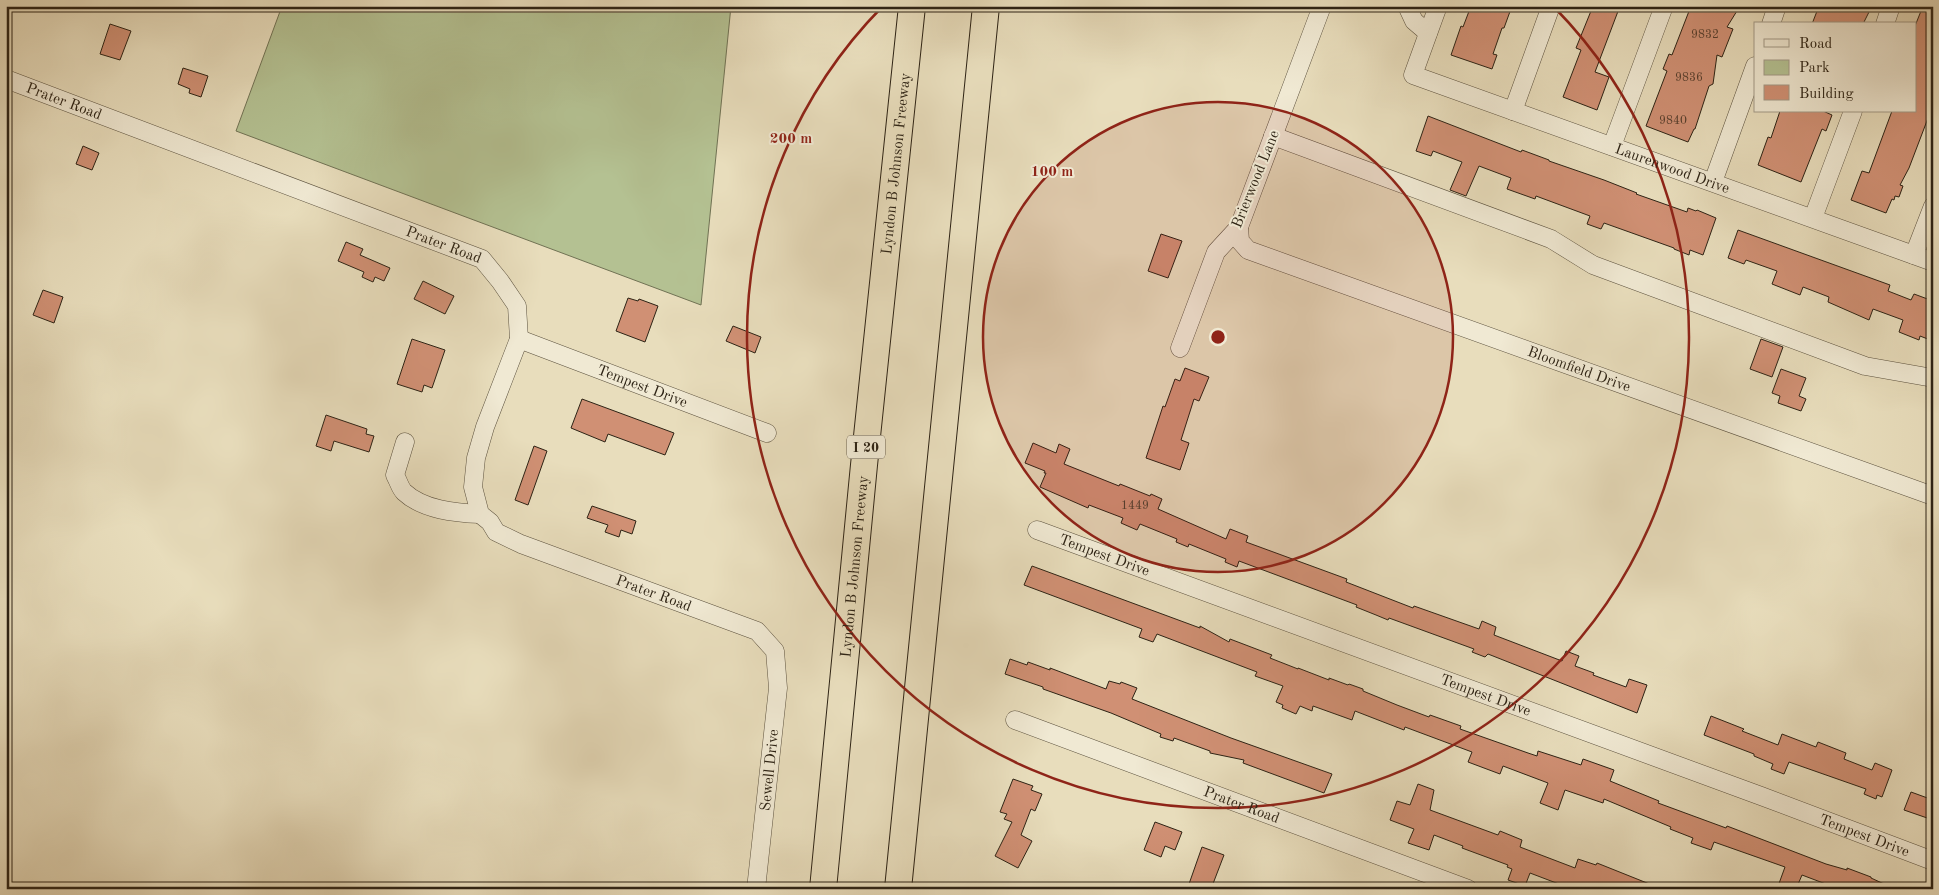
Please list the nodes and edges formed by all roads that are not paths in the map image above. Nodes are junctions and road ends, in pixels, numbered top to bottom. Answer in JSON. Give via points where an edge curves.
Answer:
{"nodes":[{"id":1,"x":912,"y":6,"type":"edge"},
{"id":2,"x":986,"y":6,"type":"edge"},
{"id":3,"x":1322,"y":6,"type":"edge"},
{"id":4,"x":1407,"y":6,"type":"edge"},
{"id":5,"x":1438,"y":6,"type":"edge"},
{"id":6,"x":1552,"y":6,"type":"edge"},
{"id":7,"x":1664,"y":6,"type":"edge"},
{"id":8,"x":1777,"y":6,"type":"edge"},
{"id":9,"x":1891,"y":6,"type":"edge"},
{"id":10,"x":1772,"y":22,"type":"edge"},
{"id":11,"x":1886,"y":22,"type":"edge"},
{"id":12,"x":1428,"y":33,"type":"junction"},
{"id":13,"x":1754,"y":69,"type":"edge"},
{"id":14,"x":6,"y":79,"type":"edge"},
{"id":15,"x":1512,"y":112,"type":"junction"},
{"id":16,"x":1853,"y":112,"type":"edge"},
{"id":17,"x":1273,"y":136,"type":"junction"},
{"id":18,"x":1612,"y":146,"type":"junction"},
{"id":19,"x":1713,"y":182,"type":"junction"},
{"id":20,"x":1933,"y":206,"type":"edge"},
{"id":21,"x":1813,"y":218,"type":"junction"},
{"id":22,"x":1239,"y":227,"type":"junction"},
{"id":23,"x":1914,"y":255,"type":"junction"},
{"id":24,"x":1933,"y":262,"type":"edge"},
{"id":25,"x":519,"y":339,"type":"junction"},
{"id":26,"x":1180,"y":348,"type":"dead end"},
{"id":27,"x":1933,"y":378,"type":"edge"},
{"id":28,"x":767,"y":433,"type":"dead end"},
{"id":29,"x":405,"y":442,"type":"dead end"},
{"id":30,"x":1933,"y":496,"type":"edge"},
{"id":31,"x":480,"y":514,"type":"junction"},
{"id":32,"x":1037,"y":530,"type":"dead end"},
{"id":33,"x":775,"y":651,"type":"joint"},
{"id":34,"x":1015,"y":720,"type":"dead end"},
{"id":35,"x":909,"y":783,"type":"junction"},
{"id":36,"x":1933,"y":861,"type":"edge"},
{"id":37,"x":756,"y":889,"type":"edge"},
{"id":38,"x":823,"y":889,"type":"edge"},
{"id":39,"x":898,"y":889,"type":"edge"},
{"id":40,"x":904,"y":889,"type":"edge"},
{"id":41,"x":1468,"y":889,"type":"edge"}],
"edges":[{"from":1,"to":38,"type":"highway","name":"Lyndon B Johnson Freeway","number":"I 20"},
{"from":2,"to":35,"type":"highway"},
{"from":3,"to":17,"type":"street","name":"Brierwood Lane"},
{"from":4,"to":12,"type":"street","via":[[1414,21]]},
{"from":5,"to":12,"type":"street"},
{"from":6,"to":15,"type":"street"},
{"from":7,"to":18,"type":"street"},
{"from":8,"to":10,"type":"street"},
{"from":9,"to":11,"type":"street"},
{"from":12,"to":15,"type":"street","name":"Laurenwood Drive","via":[[1413,75]]},
{"from":13,"to":19,"type":"street"},
{"from":14,"to":25,"type":"street","name":"Prater Road","via":[[482,259],[517,306]]},
{"from":15,"to":18,"type":"street","name":"Laurenwood Drive"},
{"from":16,"to":21,"type":"street"},
{"from":17,"to":22,"type":"street","name":"Brierwood Lane"},
{"from":17,"to":27,"type":"street","via":[[1551,238],[1592,265],[1865,366]]},
{"from":18,"to":19,"type":"street","name":"Laurenwood Drive"},
{"from":19,"to":21,"type":"street","name":"Laurenwood Drive"},
{"from":20,"to":23,"type":"street"},
{"from":21,"to":23,"type":"street","name":"Laurenwood Drive"},
{"from":22,"to":26,"type":"street","name":"Brierwood Lane","via":[[1216,252]]},
{"from":22,"to":30,"type":"street","name":"Bloomfield Drive","via":[[1240,240],[1248,250]]},
{"from":23,"to":24,"type":"street","name":"Laurenwood Drive"},
{"from":25,"to":28,"type":"street","name":"Tempest Drive"},
{"from":25,"to":31,"type":"street","name":"Prater Road","via":[[476,458],[473,487]]},
{"from":29,"to":31,"type":"street","via":[[395,475],[403,492],[441,510]]},
{"from":31,"to":33,"type":"street","name":"Prater Road","via":[[496,532],[521,544],[757,632]]},
{"from":32,"to":36,"type":"street","name":"Tempest Drive"},
{"from":33,"to":37,"type":"street","name":"Sewell Drive","via":[[778,688]]},
{"from":34,"to":41,"type":"street","name":"Prater Road"},
{"from":35,"to":39,"type":"highway"},
{"from":35,"to":40,"type":"highway"}]}
